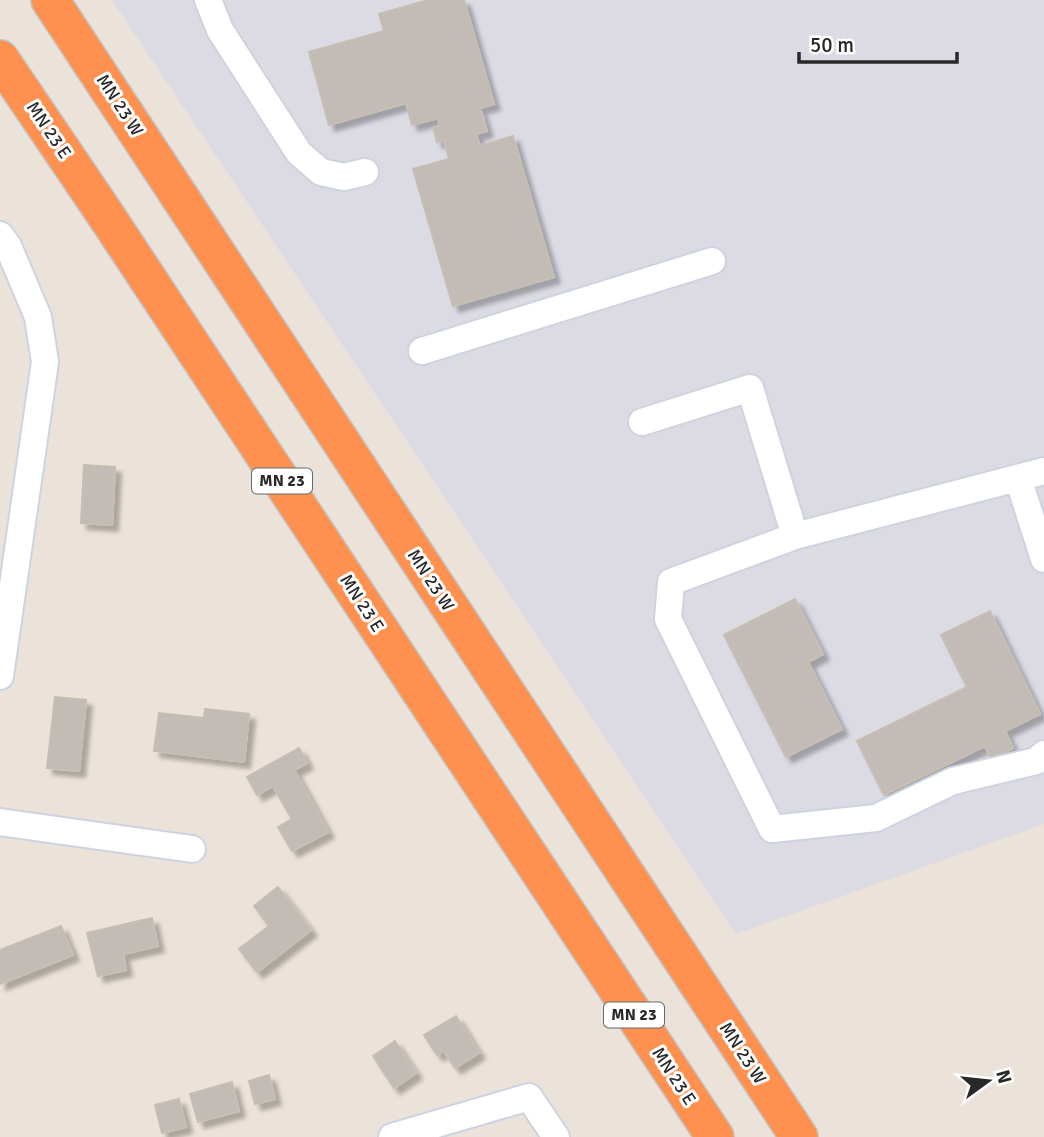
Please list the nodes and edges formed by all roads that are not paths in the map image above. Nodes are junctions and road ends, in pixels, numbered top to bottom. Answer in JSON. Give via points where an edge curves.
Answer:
{"nodes":[{"id":1,"x":208,"y":0,"type":"edge"},
{"id":2,"x":57,"y":10,"type":"edge"},
{"id":3,"x":4,"y":64,"type":"edge"},
{"id":4,"x":365,"y":173,"type":"dead end"},
{"id":5,"x":0,"y":235,"type":"edge"},
{"id":6,"x":712,"y":261,"type":"dead end"},
{"id":7,"x":422,"y":351,"type":"dead end"},
{"id":8,"x":642,"y":422,"type":"dead end"},
{"id":9,"x":1044,"y":471,"type":"edge"},
{"id":10,"x":1018,"y":478,"type":"junction"},
{"id":11,"x":795,"y":536,"type":"junction"},
{"id":12,"x":1044,"y":559,"type":"edge"},
{"id":13,"x":0,"y":676,"type":"edge"},
{"id":14,"x":1044,"y":754,"type":"edge"},
{"id":15,"x":0,"y":822,"type":"edge"},
{"id":16,"x":192,"y":849,"type":"dead end"},
{"id":17,"x":392,"y":1137,"type":"edge"},
{"id":18,"x":556,"y":1137,"type":"edge"},
{"id":19,"x":715,"y":1137,"type":"edge"},
{"id":20,"x":799,"y":1137,"type":"edge"}],
"edges":[{"from":1,"to":4,"type":"street","via":[[220,30],[299,153],[321,172],[344,177]]},
{"from":2,"to":20,"type":"highway","name":"MN 23 W"},
{"from":3,"to":19,"type":"highway","name":"MN 23 E","number":"MN 23"},
{"from":5,"to":13,"type":"street","via":[[9,246],[38,317],[45,362]]},
{"from":6,"to":7,"type":"street"},
{"from":8,"to":11,"type":"street","via":[[750,388]]},
{"from":9,"to":10,"type":"street"},
{"from":10,"to":11,"type":"street"},
{"from":10,"to":12,"type":"street"},
{"from":11,"to":14,"type":"street","via":[[671,582],[668,619],[772,829],[876,818],[953,781],[1036,761]]},
{"from":15,"to":16,"type":"street"},
{"from":17,"to":18,"type":"street","via":[[529,1097]]}]}
